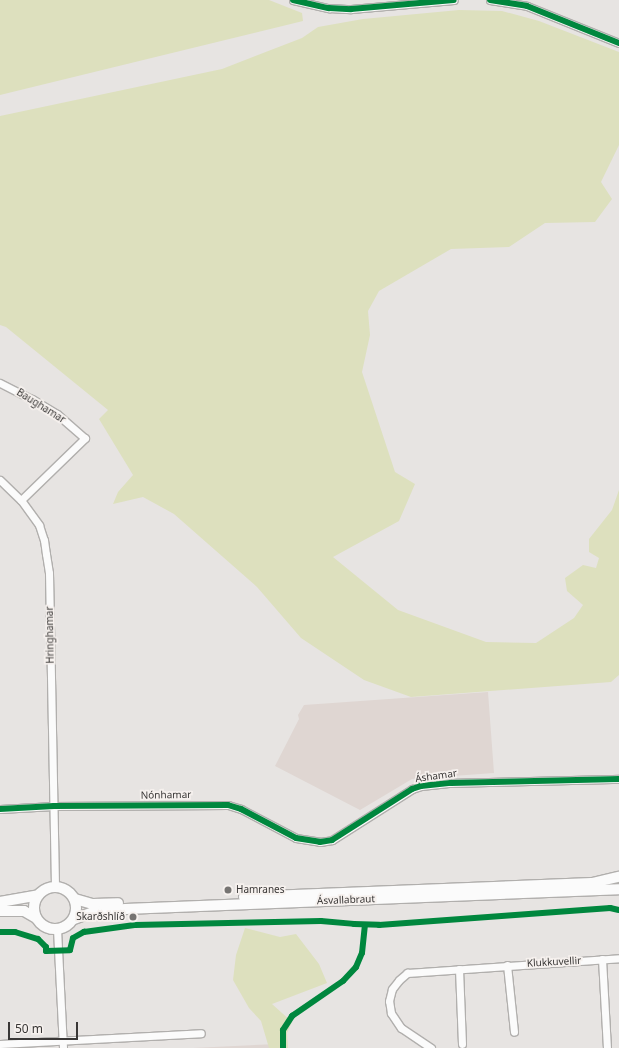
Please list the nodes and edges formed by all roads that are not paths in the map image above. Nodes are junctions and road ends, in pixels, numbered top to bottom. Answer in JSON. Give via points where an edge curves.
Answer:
{"nodes":[{"id":1,"x":293,"y":0,"type":"edge"},
{"id":2,"x":454,"y":0,"type":"edge"},
{"id":3,"x":490,"y":0,"type":"edge"},
{"id":4,"x":619,"y":43,"type":"edge"},
{"id":5,"x":0,"y":383,"type":"edge"},
{"id":6,"x":0,"y":480,"type":"edge"},
{"id":7,"x":21,"y":500,"type":"junction"},
{"id":8,"x":619,"y":779,"type":"edge"},
{"id":9,"x":54,"y":806,"type":"junction"},
{"id":10,"x":0,"y":808,"type":"edge"},
{"id":11,"x":274,"y":826,"type":"joint"},
{"id":12,"x":619,"y":877,"type":"edge"},
{"id":13,"x":54,"y":886,"type":"junction"},
{"id":14,"x":619,"y":889,"type":"edge"},
{"id":15,"x":38,"y":895,"type":"junction"},
{"id":16,"x":74,"y":899,"type":"junction"},
{"id":17,"x":0,"y":902,"type":"edge"},
{"id":18,"x":0,"y":911,"type":"edge"},
{"id":19,"x":36,"y":918,"type":"junction"},
{"id":20,"x":74,"y":918,"type":"junction"},
{"id":21,"x":57,"y":929,"type":"junction"},
{"id":22,"x":619,"y":958,"type":"edge"},
{"id":23,"x":602,"y":959,"type":"junction"},
{"id":24,"x":507,"y":965,"type":"junction"},
{"id":25,"x":458,"y":969,"type":"junction"},
{"id":26,"x":514,"y":1032,"type":"dead end"},
{"id":27,"x":200,"y":1033,"type":"dead end"},
{"id":28,"x":62,"y":1040,"type":"junction"},
{"id":29,"x":0,"y":1044,"type":"edge"},
{"id":30,"x":462,"y":1044,"type":"dead end"},
{"id":31,"x":63,"y":1048,"type":"edge"},
{"id":32,"x":431,"y":1048,"type":"edge"},
{"id":33,"x":607,"y":1048,"type":"edge"}],
"edges":[{"from":1,"to":2,"type":"street","via":[[351,10]]},
{"from":3,"to":4,"type":"street","via":[[528,6]]},
{"from":5,"to":7,"type":"street","name":"Baughamar","via":[[57,414],[85,438]]},
{"from":6,"to":7,"type":"street","name":"Hringhamar"},
{"from":7,"to":9,"type":"street","name":"Hringhamar","via":[[39,525],[44,540],[48,573]]},
{"from":8,"to":11,"type":"street","name":"Áshamar","via":[[421,786],[412,789],[332,840],[320,842],[296,838]]},
{"from":9,"to":10,"type":"street"},
{"from":9,"to":11,"type":"street","name":"Nónhamar","via":[[223,805],[241,808]]},
{"from":9,"to":13,"type":"street","name":"Hringhamar"},
{"from":12,"to":16,"type":"main road","name":"Ásvallabraut","via":[[577,884],[104,904]]},
{"from":13,"to":15,"type":"main road"},
{"from":13,"to":16,"type":"main road","via":[[66,890]]},
{"from":14,"to":20,"type":"main road","name":"Ásvallabraut","via":[[125,909],[92,912]]},
{"from":15,"to":17,"type":"main road"},
{"from":15,"to":19,"type":"main road","via":[[34,906]]},
{"from":16,"to":20,"type":"main road"},
{"from":18,"to":19,"type":"main road","via":[[24,911]]},
{"from":19,"to":21,"type":"main road","via":[[45,927]]},
{"from":20,"to":21,"type":"main road","via":[[64,928]]},
{"from":21,"to":28,"type":"street"},
{"from":22,"to":23,"type":"street","name":"Klukkuvellir"},
{"from":23,"to":24,"type":"street","name":"Klukkuvellir"},
{"from":23,"to":33,"type":"street"},
{"from":24,"to":25,"type":"street","name":"Klukkuvellir"},
{"from":24,"to":26,"type":"street"},
{"from":25,"to":30,"type":"street"},
{"from":25,"to":32,"type":"street","name":"Klukkuvellir","via":[[407,973],[392,989],[389,1007],[393,1019],[401,1028]]},
{"from":27,"to":28,"type":"street"},
{"from":28,"to":29,"type":"street"},
{"from":28,"to":31,"type":"street"}]}
